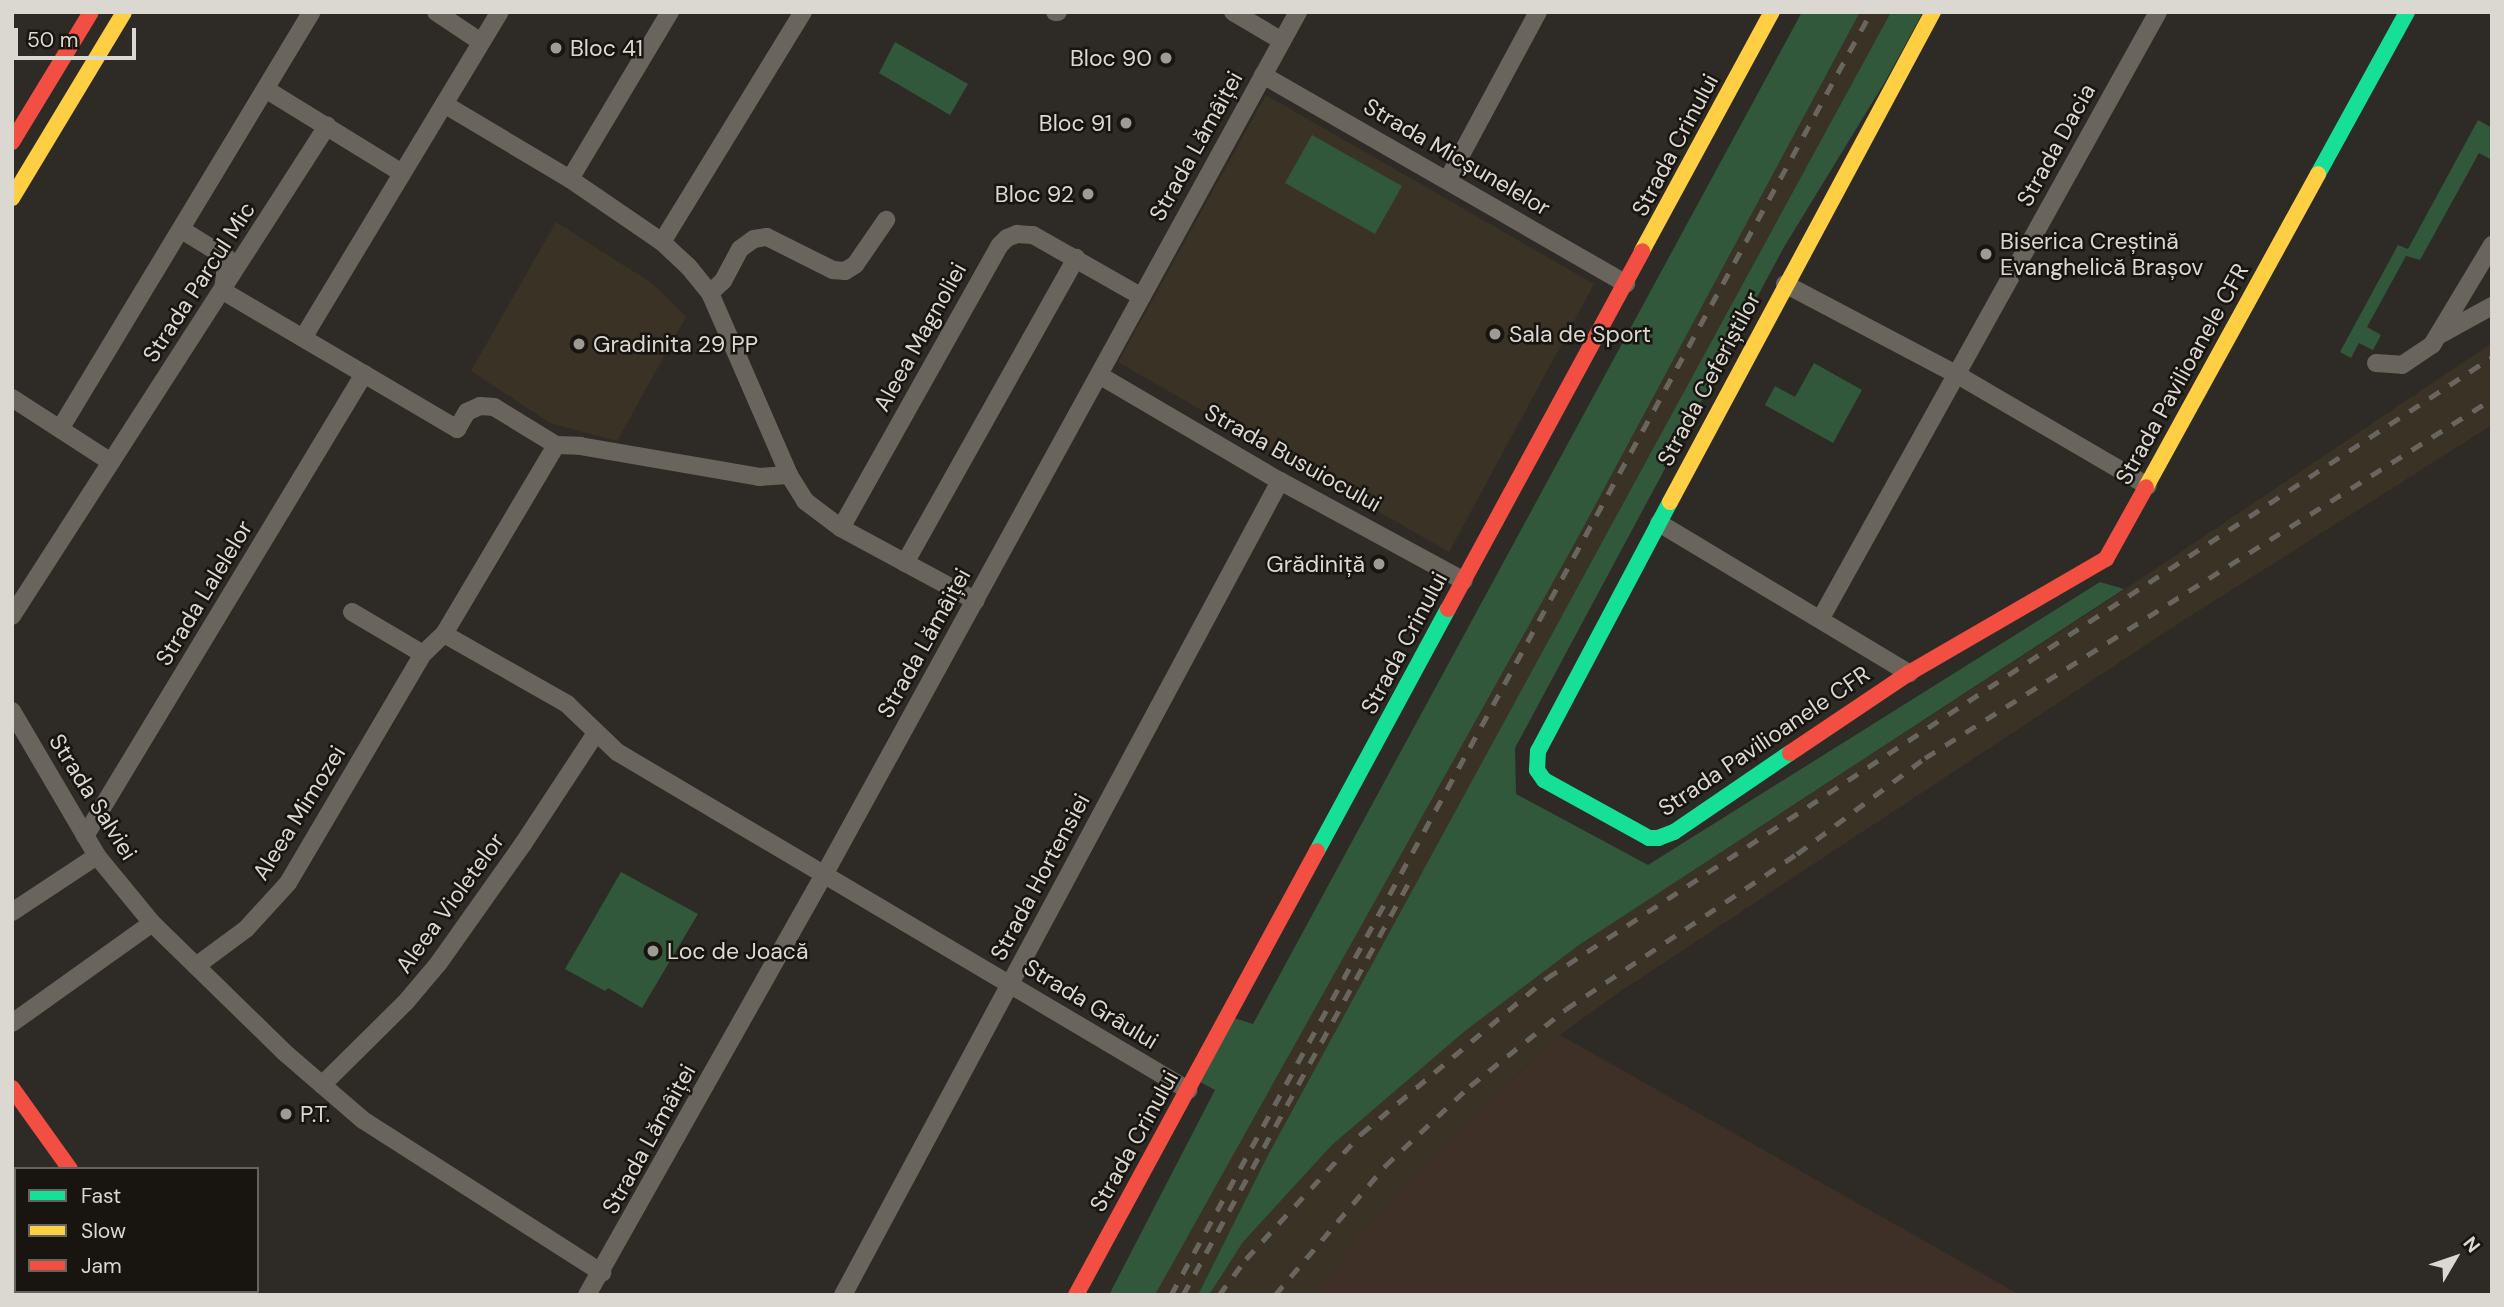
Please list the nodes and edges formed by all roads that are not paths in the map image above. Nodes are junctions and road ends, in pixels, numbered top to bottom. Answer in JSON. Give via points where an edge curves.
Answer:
{"nodes":[{"id":1,"x":91,"y":12,"type":"edge"},
{"id":2,"x":124,"y":12,"type":"edge"},
{"id":3,"x":312,"y":12,"type":"edge"},
{"id":4,"x":436,"y":12,"type":"edge"},
{"id":5,"x":500,"y":12,"type":"edge"},
{"id":6,"x":670,"y":12,"type":"edge"},
{"id":7,"x":803,"y":12,"type":"edge"},
{"id":8,"x":1233,"y":12,"type":"edge"},
{"id":9,"x":1298,"y":12,"type":"edge"},
{"id":10,"x":1538,"y":12,"type":"edge"},
{"id":11,"x":1772,"y":12,"type":"edge"},
{"id":12,"x":1933,"y":12,"type":"edge"},
{"id":13,"x":2158,"y":12,"type":"edge"},
{"id":14,"x":2407,"y":12,"type":"edge"},
{"id":15,"x":1282,"y":41,"type":"junction"},
{"id":16,"x":481,"y":42,"type":"junction"},
{"id":17,"x":1263,"y":75,"type":"junction"},
{"id":18,"x":267,"y":90,"type":"junction"},
{"id":19,"x":444,"y":104,"type":"junction"},
{"id":20,"x":327,"y":127,"type":"junction"},
{"id":21,"x":12,"y":142,"type":"edge"},
{"id":22,"x":402,"y":173,"type":"junction"},
{"id":23,"x":1448,"y":179,"type":"junction"},
{"id":24,"x":570,"y":180,"type":"junction"},
{"id":25,"x":12,"y":198,"type":"edge"},
{"id":26,"x":886,"y":220,"type":"dead end"},
{"id":27,"x":182,"y":230,"type":"junction"},
{"id":28,"x":662,"y":242,"type":"junction"},
{"id":29,"x":2492,"y":245,"type":"edge"},
{"id":30,"x":1076,"y":258,"type":"junction"},
{"id":31,"x":1626,"y":284,"type":"junction"},
{"id":32,"x":1785,"y":284,"type":"junction"},
{"id":33,"x":223,"y":291,"type":"junction"},
{"id":34,"x":710,"y":293,"type":"junction"},
{"id":35,"x":1142,"y":297,"type":"junction"},
{"id":36,"x":2492,"y":306,"type":"edge"},
{"id":37,"x":2441,"y":334,"type":"junction"},
{"id":38,"x":303,"y":338,"type":"junction"},
{"id":39,"x":2376,"y":363,"type":"dead end"},
{"id":40,"x":364,"y":374,"type":"junction"},
{"id":41,"x":1956,"y":374,"type":"junction"},
{"id":42,"x":1099,"y":375,"type":"junction"},
{"id":43,"x":12,"y":398,"type":"edge"},
{"id":44,"x":60,"y":429,"type":"junction"},
{"id":45,"x":556,"y":445,"type":"junction"},
{"id":46,"x":111,"y":462,"type":"junction"},
{"id":47,"x":789,"y":475,"type":"junction"},
{"id":48,"x":1280,"y":481,"type":"junction"},
{"id":49,"x":2148,"y":486,"type":"junction"},
{"id":50,"x":1659,"y":523,"type":"junction"},
{"id":51,"x":841,"y":528,"type":"junction"},
{"id":52,"x":905,"y":563,"type":"junction"},
{"id":53,"x":1464,"y":581,"type":"junction"},
{"id":54,"x":976,"y":601,"type":"junction"},
{"id":55,"x":352,"y":612,"type":"dead end"},
{"id":56,"x":12,"y":617,"type":"edge"},
{"id":57,"x":1821,"y":618,"type":"junction"},
{"id":58,"x":443,"y":634,"type":"junction"},
{"id":59,"x":423,"y":654,"type":"junction"},
{"id":60,"x":1909,"y":673,"type":"junction"},
{"id":61,"x":12,"y":711,"type":"edge"},
{"id":62,"x":596,"y":733,"type":"junction"},
{"id":63,"x":1537,"y":770,"type":"joint"},
{"id":64,"x":85,"y":836,"type":"junction"},
{"id":65,"x":97,"y":856,"type":"junction"},
{"id":66,"x":824,"y":875,"type":"junction"},
{"id":67,"x":12,"y":912,"type":"edge"},
{"id":68,"x":152,"y":923,"type":"junction"},
{"id":69,"x":196,"y":966,"type":"junction"},
{"id":70,"x":1010,"y":985,"type":"junction"},
{"id":71,"x":12,"y":1023,"type":"edge"},
{"id":72,"x":322,"y":1085,"type":"junction"},
{"id":73,"x":12,"y":1088,"type":"edge"},
{"id":74,"x":1188,"y":1090,"type":"junction"},
{"id":75,"x":69,"y":1167,"type":"edge"},
{"id":76,"x":602,"y":1273,"type":"junction"},
{"id":77,"x":587,"y":1295,"type":"edge"},
{"id":78,"x":843,"y":1295,"type":"edge"},
{"id":79,"x":1076,"y":1295,"type":"edge"}],
"edges":[{"from":1,"to":21,"type":"street"},
{"from":2,"to":25,"type":"street"},
{"from":3,"to":18,"type":"street","name":"Strada Parcul Mic"},
{"from":4,"to":16,"type":"street"},
{"from":5,"to":16,"type":"street"},
{"from":6,"to":24,"type":"street"},
{"from":7,"to":28,"type":"street"},
{"from":8,"to":15,"type":"street"},
{"from":9,"to":15,"type":"street","name":"Strada Lămâiței"},
{"from":10,"to":23,"type":"street"},
{"from":11,"to":31,"type":"street","name":"Strada Crinului"},
{"from":12,"to":32,"type":"street","name":"Strada Ceferiștilor"},
{"from":13,"to":41,"type":"street","name":"Strada Dacia"},
{"from":14,"to":49,"type":"street","name":"Strada Pavilioanele CFR"},
{"from":15,"to":17,"type":"street","name":"Strada Lămâiței"},
{"from":16,"to":19,"type":"street"},
{"from":17,"to":23,"type":"street","name":"Strada Micșunelelor"},
{"from":17,"to":35,"type":"street","name":"Strada Lămâiței"},
{"from":18,"to":20,"type":"street"},
{"from":18,"to":27,"type":"street","name":"Strada Parcul Mic"},
{"from":19,"to":22,"type":"street"},
{"from":19,"to":24,"type":"street"},
{"from":20,"to":22,"type":"street"},
{"from":20,"to":33,"type":"street","name":"Strada Parcul Mic"},
{"from":22,"to":38,"type":"street"},
{"from":23,"to":31,"type":"street","name":"Strada Micșunelelor"},
{"from":24,"to":28,"type":"street"},
{"from":26,"to":34,"type":"street","via":[[855,265],[845,271],[833,270],[767,237],[754,239],[740,249],[723,281]]},
{"from":27,"to":33,"type":"street","via":[[227,258]]},
{"from":27,"to":44,"type":"street","name":"Strada Parcul Mic"},
{"from":28,"to":34,"type":"street"},
{"from":29,"to":37,"type":"street"},
{"from":30,"to":35,"type":"street","name":"Aleea Magnoliei"},
{"from":30,"to":51,"type":"street","name":"Aleea Magnoliei","via":[[1024,233],[1000,245]]},
{"from":30,"to":52,"type":"street"},
{"from":31,"to":53,"type":"street","name":"Strada Crinului"},
{"from":32,"to":41,"type":"street"},
{"from":32,"to":50,"type":"street","name":"Strada Ceferiștilor"},
{"from":33,"to":38,"type":"street"},
{"from":33,"to":46,"type":"street","name":"Strada Parcul Mic"},
{"from":34,"to":47,"type":"street"},
{"from":35,"to":42,"type":"street","name":"Strada Lămâiței"},
{"from":36,"to":37,"type":"street"},
{"from":37,"to":39,"type":"street","via":[[2402,365]]},
{"from":38,"to":40,"type":"street"},
{"from":40,"to":45,"type":"street","via":[[457,429],[467,412],[480,405],[494,407]]},
{"from":40,"to":64,"type":"street","name":"Strada Lalelelor"},
{"from":41,"to":49,"type":"street"},
{"from":41,"to":57,"type":"street","name":"Strada Dacia"},
{"from":42,"to":48,"type":"street","name":"Strada Busuiocului"},
{"from":42,"to":54,"type":"street","name":"Strada Lămâiței"},
{"from":43,"to":44,"type":"street"},
{"from":44,"to":46,"type":"street"},
{"from":45,"to":47,"type":"street","via":[[759,477]]},
{"from":45,"to":58,"type":"street","name":"Aleea Mimozei"},
{"from":46,"to":56,"type":"street","name":"Strada Parcul Mic"},
{"from":47,"to":51,"type":"street","via":[[814,510]]},
{"from":48,"to":53,"type":"street","name":"Strada Busuiocului"},
{"from":48,"to":70,"type":"street","name":"Strada Hortensiei"},
{"from":49,"to":60,"type":"street","name":"Strada Pavilioanele CFR","via":[[2106,559]]},
{"from":50,"to":57,"type":"street","name":"Strada Pavilioanele CFR"},
{"from":50,"to":63,"type":"street","name":"Strada Ceferiștilor","via":[[1538,751]]},
{"from":51,"to":52,"type":"street"},
{"from":52,"to":54,"type":"street"},
{"from":53,"to":74,"type":"street","name":"Strada Crinului"},
{"from":54,"to":66,"type":"street","name":"Strada Lămâiței"},
{"from":55,"to":59,"type":"street"},
{"from":57,"to":60,"type":"street","name":"Strada Pavilioanele CFR"},
{"from":58,"to":59,"type":"street","name":"Aleea Mimozei"},
{"from":58,"to":62,"type":"street","via":[[568,704]]},
{"from":59,"to":69,"type":"street","name":"Aleea Mimozei","via":[[288,883],[246,929]]},
{"from":60,"to":63,"type":"street","name":"Strada Pavilioanele CFR","via":[[1674,832],[1658,838],[1635,832],[1556,789]]},
{"from":61,"to":64,"type":"street","name":"Strada Salviei"},
{"from":62,"to":66,"type":"street","via":[[617,752]]},
{"from":62,"to":72,"type":"street","name":"Aleea Violetelor","via":[[438,964]]},
{"from":64,"to":65,"type":"street","name":"Strada Salviei"},
{"from":65,"to":67,"type":"street"},
{"from":65,"to":68,"type":"street","name":"Strada Salviei"},
{"from":66,"to":70,"type":"street","name":"Strada Grâului"},
{"from":66,"to":76,"type":"street","name":"Strada Lămâiței"},
{"from":68,"to":69,"type":"street","name":"Strada Salviei"},
{"from":68,"to":71,"type":"street"},
{"from":69,"to":72,"type":"street"},
{"from":70,"to":74,"type":"street","name":"Strada Grâului"},
{"from":70,"to":78,"type":"street","name":"Strada Hortensiei"},
{"from":72,"to":76,"type":"street","via":[[363,1120]]},
{"from":73,"to":75,"type":"street"},
{"from":74,"to":79,"type":"street","name":"Strada Crinului"},
{"from":76,"to":77,"type":"street","name":"Strada Lămâiței"}]}
